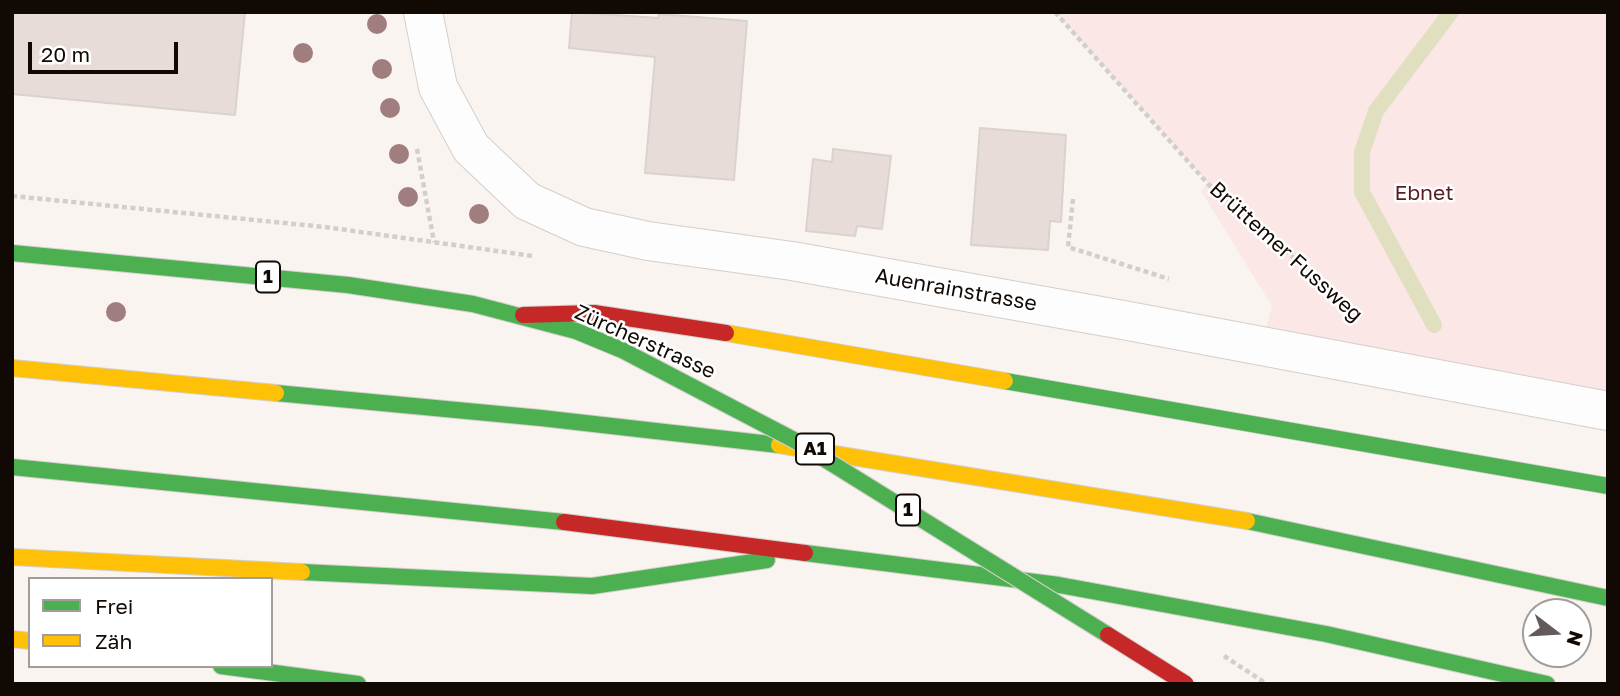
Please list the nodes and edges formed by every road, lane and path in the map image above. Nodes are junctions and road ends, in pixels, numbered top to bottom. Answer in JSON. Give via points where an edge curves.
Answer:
{"nodes":[{"id":1,"x":423,"y":12,"type":"edge"},
{"id":2,"x":1055,"y":12,"type":"edge"},
{"id":3,"x":12,"y":196,"type":"edge"},
{"id":4,"x":1073,"y":199,"type":"dead end"},
{"id":5,"x":434,"y":242,"type":"dead end"},
{"id":6,"x":12,"y":253,"type":"edge"},
{"id":7,"x":1182,"y":283,"type":"dead end"},
{"id":8,"x":523,"y":315,"type":"junction"},
{"id":9,"x":12,"y":368,"type":"edge"},
{"id":10,"x":1397,"y":372,"type":"junction"},
{"id":11,"x":1608,"y":411,"type":"edge"},
{"id":12,"x":12,"y":467,"type":"edge"},
{"id":13,"x":1608,"y":486,"type":"edge"},
{"id":14,"x":819,"y":552,"type":"junction"},
{"id":15,"x":12,"y":557,"type":"edge"},
{"id":16,"x":1608,"y":598,"type":"edge"},
{"id":17,"x":236,"y":668,"type":"edge"},
{"id":18,"x":358,"y":684,"type":"edge"},
{"id":19,"x":1186,"y":684,"type":"edge"},
{"id":20,"x":1548,"y":684,"type":"edge"}],
"edges":[{"from":1,"to":10,"type":"street","name":"Auenrainstrasse","via":[[438,87],[465,139],[508,186],[563,219],[622,236],[792,261]]},
{"from":2,"to":10,"type":"path","name":"Brüttemer Fussweg","via":[[1208,184],[1355,309]]},
{"from":3,"to":5,"type":"path"},
{"from":4,"to":7,"type":"path","via":[[1068,247]]},
{"from":6,"to":8,"type":"main road","name":"Zürcherstrasse","number":"1","via":[[348,285]]},
{"from":8,"to":13,"type":"main road","via":[[593,313],[769,340]]},
{"from":8,"to":19,"type":"main road","name":"Zürcherstrasse","number":"1","bridge":true,"via":[[622,350],[794,440]]},
{"from":9,"to":16,"type":"main road","number":"A1","via":[[812,449],[1213,514]]},
{"from":10,"to":11,"type":"street","name":"Auenrainstrasse"},
{"from":12,"to":14,"type":"main road","via":[[530,518]]},
{"from":14,"to":15,"type":"main road","via":[[592,586]]},
{"from":14,"to":20,"type":"main road","via":[[1195,609]]},
{"from":17,"to":18,"type":"main road"}]}
